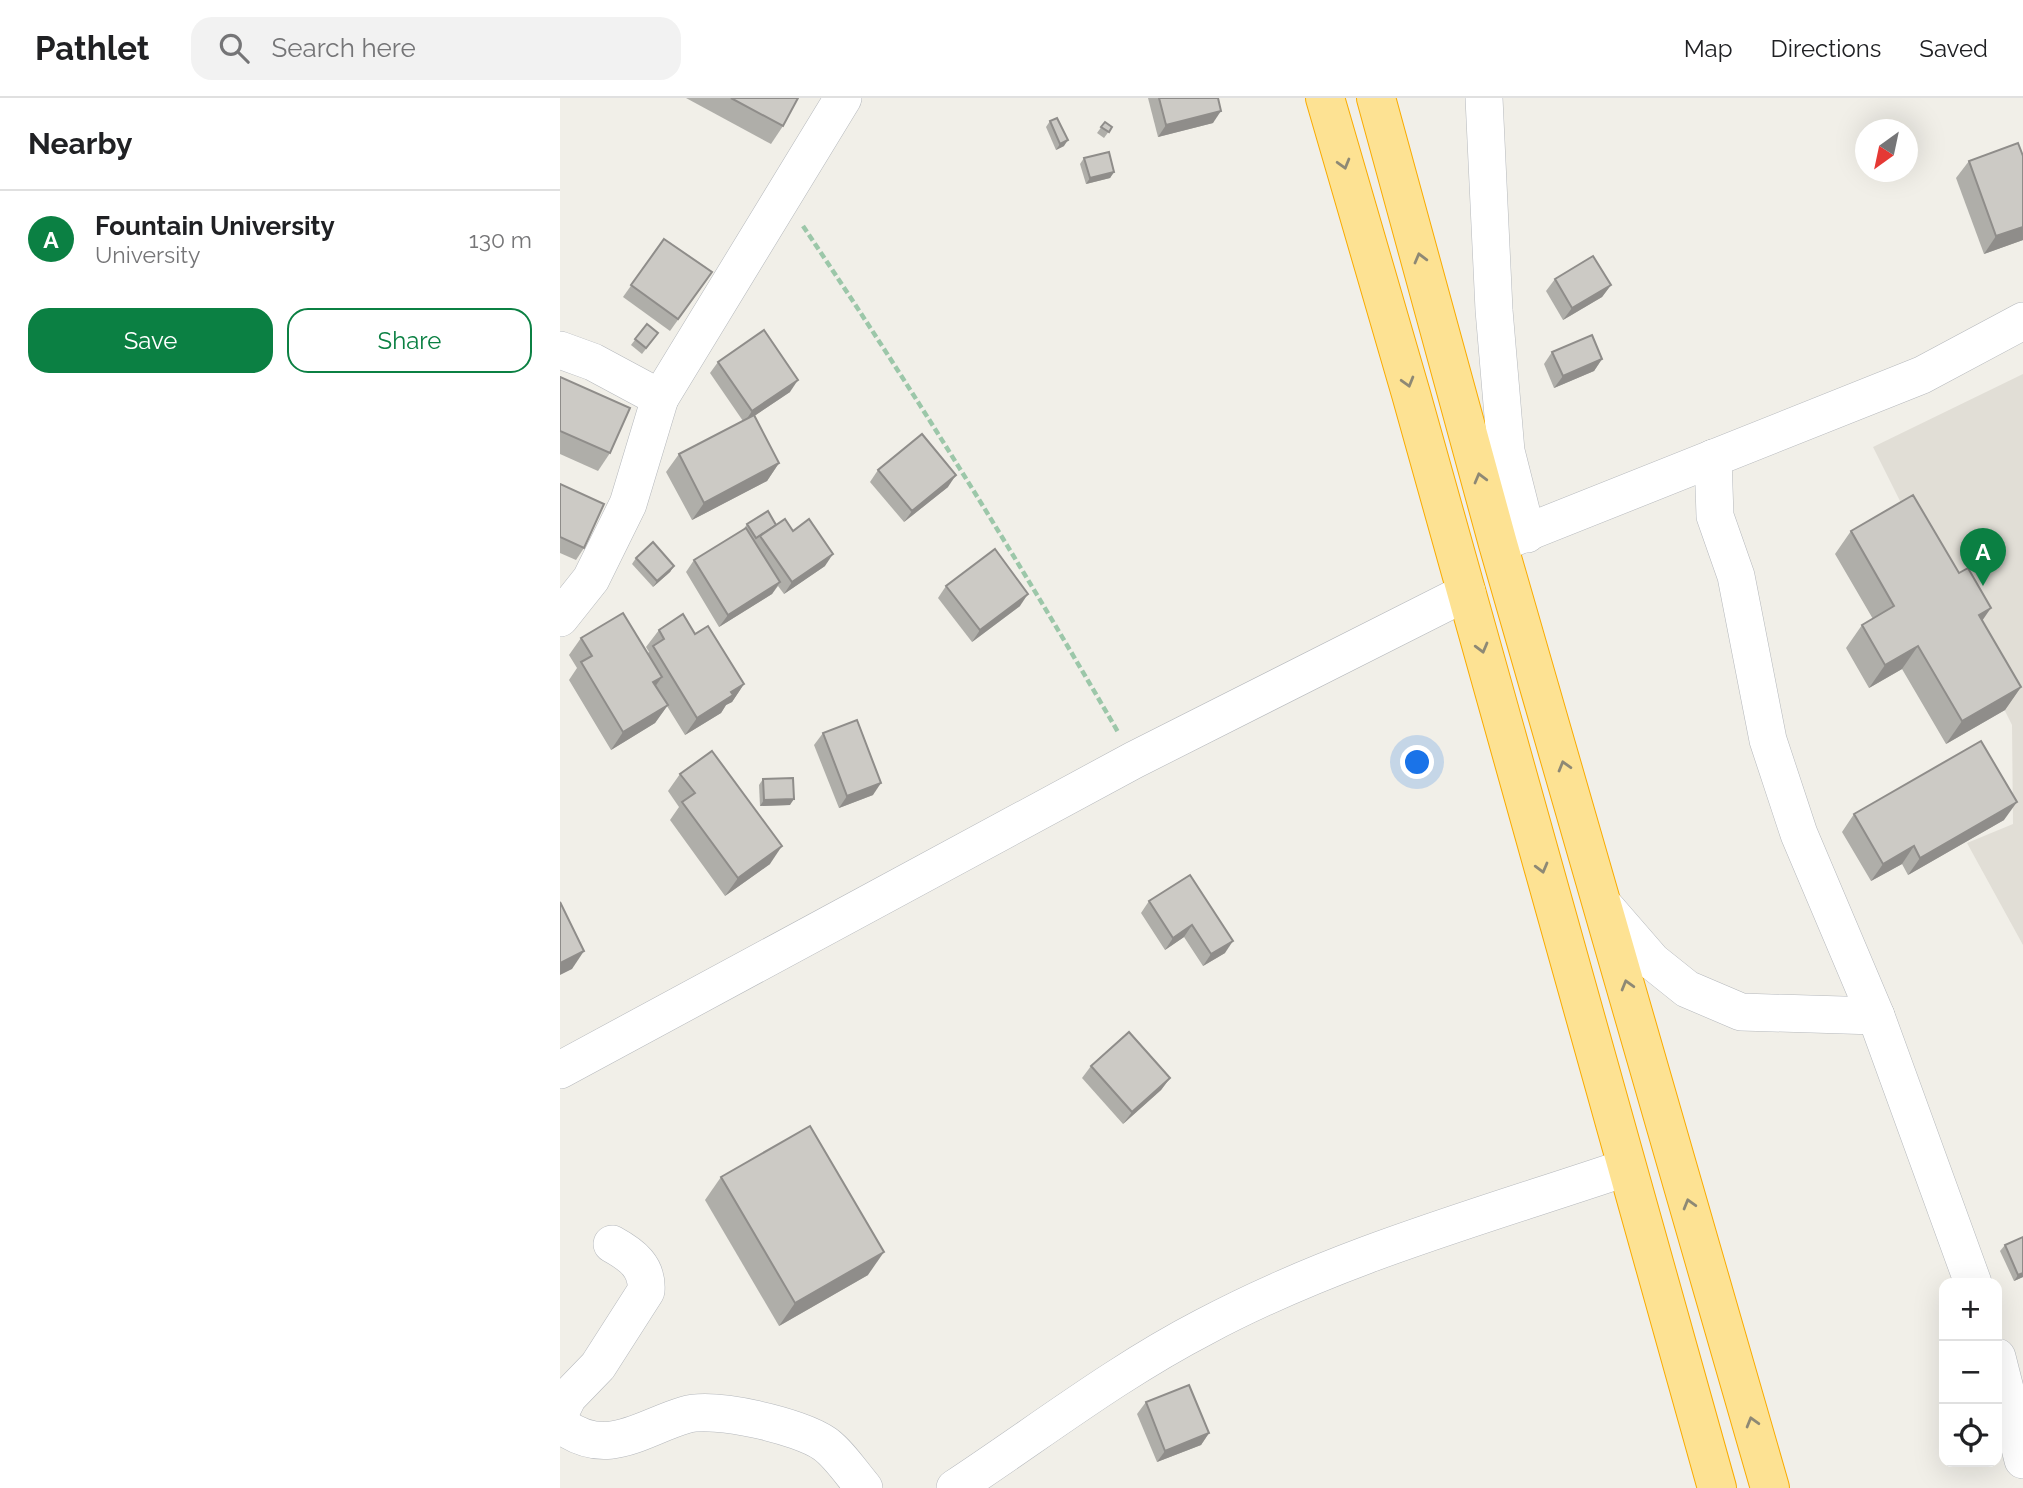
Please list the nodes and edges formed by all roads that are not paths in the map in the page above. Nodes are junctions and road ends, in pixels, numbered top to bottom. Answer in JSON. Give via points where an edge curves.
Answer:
{"nodes":[{"id":1,"x":843,"y":98,"type":"edge"},
{"id":2,"x":1325,"y":98,"type":"edge"},
{"id":3,"x":1376,"y":98,"type":"edge"},
{"id":4,"x":1484,"y":98,"type":"edge"},
{"id":5,"x":2023,"y":321,"type":"edge"},
{"id":6,"x":560,"y":350,"type":"edge"},
{"id":7,"x":660,"y":398,"type":"junction"},
{"id":8,"x":1713,"y":458,"type":"junction"},
{"id":9,"x":1512,"y":539,"type":"junction"},
{"id":10,"x":1467,"y":592,"type":"junction"},
{"id":11,"x":560,"y":618,"type":"edge"},
{"id":12,"x":1606,"y":908,"type":"junction"},
{"id":13,"x":1876,"y":1016,"type":"junction"},
{"id":14,"x":560,"y":1070,"type":"edge"},
{"id":15,"x":1625,"y":1168,"type":"junction"},
{"id":16,"x":612,"y":1244,"type":"dead end"},
{"id":17,"x":1971,"y":1278,"type":"edge"},
{"id":18,"x":2002,"y":1377,"type":"edge"},
{"id":19,"x":560,"y":1414,"type":"edge"},
{"id":20,"x":2023,"y":1460,"type":"edge"},
{"id":21,"x":864,"y":1488,"type":"edge"},
{"id":22,"x":955,"y":1488,"type":"edge"},
{"id":23,"x":1717,"y":1488,"type":"edge"},
{"id":24,"x":1770,"y":1488,"type":"edge"}],
"edges":[{"from":1,"to":7,"type":"street"},
{"from":2,"to":10,"type":"highway","one_way":true},
{"from":9,"to":3,"type":"highway","one_way":true},
{"from":4,"to":9,"type":"street"},
{"from":5,"to":8,"type":"street","via":[[1922,375]]},
{"from":6,"to":7,"type":"street"},
{"from":7,"to":11,"type":"street","via":[[628,504],[591,579]]},
{"from":8,"to":9,"type":"street"},
{"from":8,"to":13,"type":"street","via":[[1715,516],[1736,576],[1768,740],[1799,834]]},
{"from":12,"to":9,"type":"highway","one_way":true},
{"from":10,"to":14,"type":"street","via":[[1134,761]]},
{"from":10,"to":15,"type":"highway","one_way":true},
{"from":12,"to":13,"type":"street","via":[[1652,961],[1687,989],[1741,1012]]},
{"from":24,"to":12,"type":"highway","one_way":true},
{"from":13,"to":17,"type":"street"},
{"from":15,"to":22,"type":"street","via":[[1423,1234],[1203,1327]]},
{"from":15,"to":23,"type":"highway"},
{"from":16,"to":19,"type":"street","via":[[635,1257],[647,1279],[646,1291],[598,1366],[568,1397]]},
{"from":18,"to":20,"type":"street"},
{"from":19,"to":21,"type":"street","via":[[564,1427],[593,1443],[632,1435],[687,1414],[722,1411],[769,1422],[824,1443]]}]}
